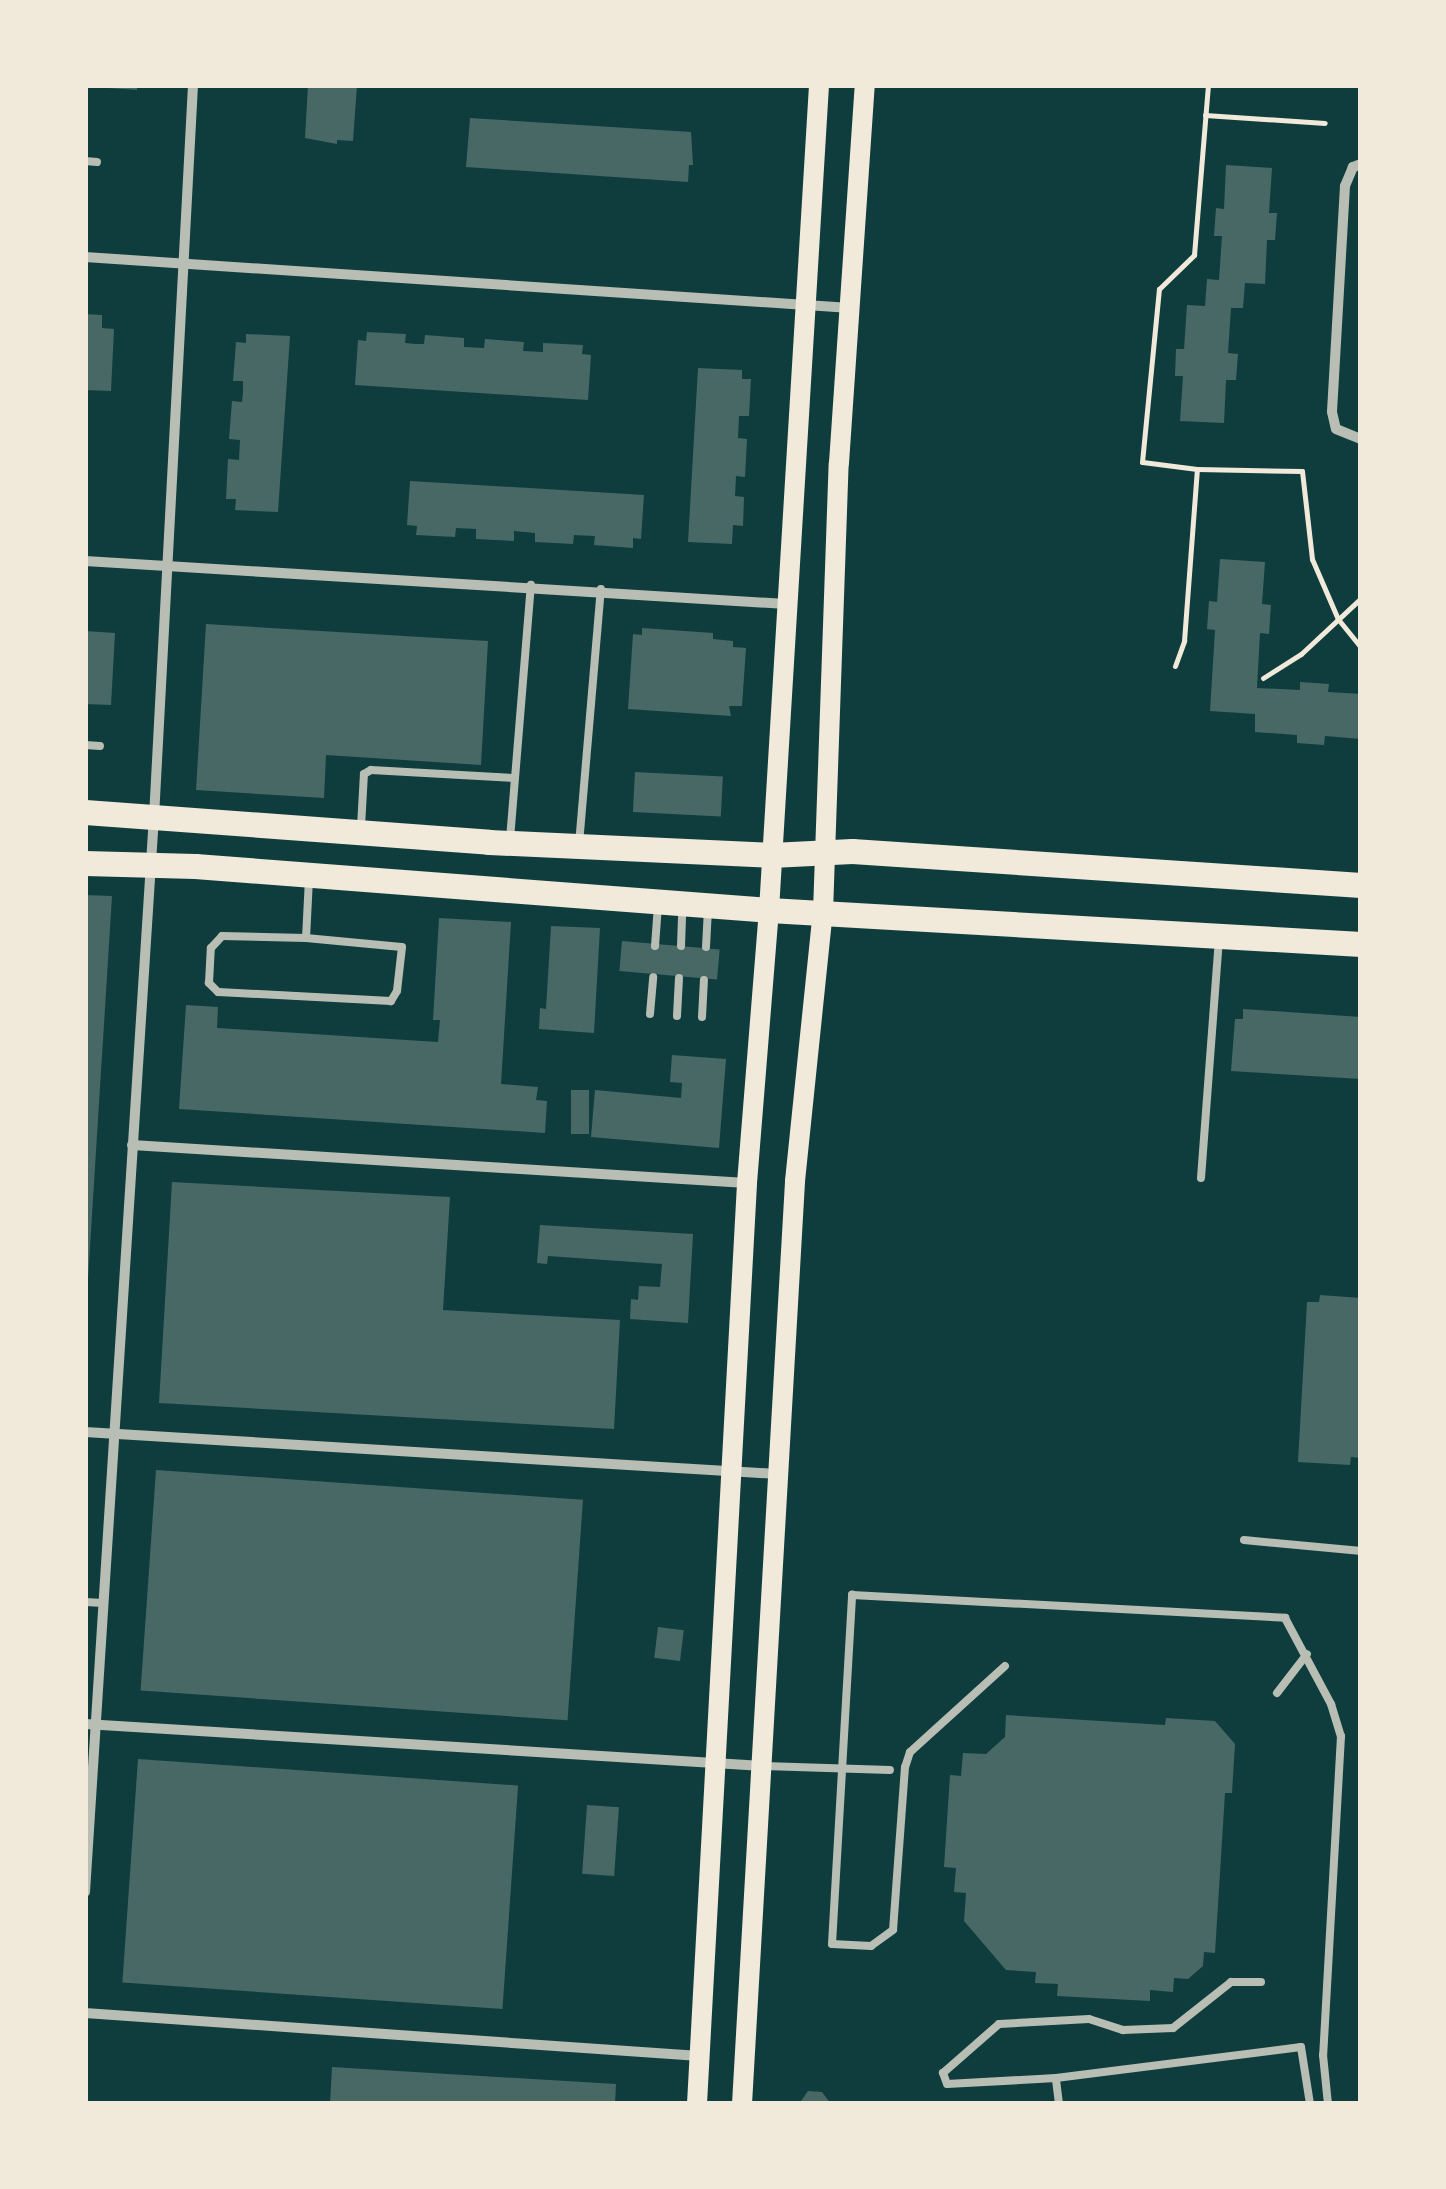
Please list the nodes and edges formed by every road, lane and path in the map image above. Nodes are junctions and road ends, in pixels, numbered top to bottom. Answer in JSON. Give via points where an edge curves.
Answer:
{"nodes":[{"id":1,"x":194,"y":85,"type":"edge"},
{"id":2,"x":819,"y":85,"type":"edge"},
{"id":3,"x":865,"y":85,"type":"edge"},
{"id":4,"x":1208,"y":85,"type":"edge"},
{"id":5,"x":1206,"y":115,"type":"junction"},
{"id":6,"x":1324,"y":124,"type":"dead end"},
{"id":7,"x":85,"y":161,"type":"edge"},
{"id":8,"x":97,"y":162,"type":"dead end"},
{"id":9,"x":1361,"y":164,"type":"edge"},
{"id":10,"x":85,"y":257,"type":"edge"},
{"id":11,"x":183,"y":263,"type":"junction"},
{"id":12,"x":804,"y":304,"type":"junction"},
{"id":13,"x":850,"y":308,"type":"junction"},
{"id":14,"x":1361,"y":439,"type":"edge"},
{"id":15,"x":1197,"y":469,"type":"junction"},
{"id":16,"x":85,"y":560,"type":"edge"},
{"id":17,"x":165,"y":566,"type":"junction"},
{"id":18,"x":532,"y":585,"type":"junction"},
{"id":19,"x":601,"y":589,"type":"junction"},
{"id":20,"x":1361,"y":598,"type":"edge"},
{"id":21,"x":787,"y":604,"type":"junction"},
{"id":22,"x":1338,"y":620,"type":"junction"},
{"id":23,"x":1361,"y":647,"type":"edge"},
{"id":24,"x":1175,"y":666,"type":"dead end"},
{"id":25,"x":1264,"y":678,"type":"dead end"},
{"id":26,"x":85,"y":745,"type":"edge"},
{"id":27,"x":100,"y":746,"type":"dead end"},
{"id":28,"x":515,"y":778,"type":"junction"},
{"id":29,"x":85,"y":812,"type":"edge"},
{"id":30,"x":154,"y":817,"type":"junction"},
{"id":31,"x":361,"y":832,"type":"junction"},
{"id":32,"x":510,"y":843,"type":"junction"},
{"id":33,"x":579,"y":846,"type":"junction"},
{"id":34,"x":826,"y":851,"type":"junction"},
{"id":35,"x":771,"y":855,"type":"junction"},
{"id":36,"x":85,"y":863,"type":"edge"},
{"id":37,"x":149,"y":868,"type":"junction"},
{"id":38,"x":309,"y":874,"type":"junction"},
{"id":39,"x":1361,"y":885,"type":"edge"},
{"id":40,"x":670,"y":902,"type":"junction"},
{"id":41,"x":709,"y":905,"type":"junction"},
{"id":42,"x":768,"y":910,"type":"junction"},
{"id":43,"x":823,"y":912,"type":"junction"},
{"id":44,"x":1219,"y":936,"type":"junction"},
{"id":45,"x":306,"y":938,"type":"junction"},
{"id":46,"x":1361,"y":944,"type":"edge"},
{"id":47,"x":655,"y":946,"type":"dead end"},
{"id":48,"x":680,"y":946,"type":"dead end"},
{"id":49,"x":706,"y":947,"type":"dead end"},
{"id":50,"x":653,"y":977,"type":"dead end"},
{"id":51,"x":679,"y":978,"type":"dead end"},
{"id":52,"x":704,"y":980,"type":"dead end"},
{"id":53,"x":650,"y":1014,"type":"dead end"},
{"id":54,"x":678,"y":1016,"type":"dead end"},
{"id":55,"x":702,"y":1017,"type":"dead end"},
{"id":56,"x":132,"y":1145,"type":"junction"},
{"id":57,"x":1201,"y":1178,"type":"dead end"},
{"id":58,"x":747,"y":1183,"type":"junction"},
{"id":59,"x":85,"y":1432,"type":"edge"},
{"id":60,"x":114,"y":1434,"type":"junction"},
{"id":61,"x":731,"y":1471,"type":"junction"},
{"id":62,"x":777,"y":1474,"type":"junction"},
{"id":63,"x":1244,"y":1540,"type":"dead end"},
{"id":64,"x":1361,"y":1551,"type":"edge"},
{"id":65,"x":85,"y":1602,"type":"edge"},
{"id":66,"x":103,"y":1603,"type":"junction"},
{"id":67,"x":1307,"y":1654,"type":"junction"},
{"id":68,"x":1005,"y":1666,"type":"dead end"},
{"id":69,"x":1278,"y":1692,"type":"dead end"},
{"id":70,"x":90,"y":1725,"type":"edge"},
{"id":71,"x":718,"y":1764,"type":"junction"},
{"id":72,"x":764,"y":1766,"type":"junction"},
{"id":73,"x":840,"y":1768,"type":"junction"},
{"id":74,"x":890,"y":1770,"type":"dead end"},
{"id":75,"x":85,"y":1892,"type":"edge"},
{"id":76,"x":1261,"y":1982,"type":"dead end"},
{"id":77,"x":85,"y":2013,"type":"edge"},
{"id":78,"x":700,"y":2056,"type":"junction"},
{"id":79,"x":1056,"y":2078,"type":"junction"},
{"id":80,"x":697,"y":2104,"type":"edge"},
{"id":81,"x":742,"y":2104,"type":"edge"},
{"id":82,"x":1059,"y":2104,"type":"edge"},
{"id":83,"x":1310,"y":2104,"type":"edge"},
{"id":84,"x":1328,"y":2104,"type":"edge"}],
"edges":[{"from":1,"to":11,"type":"street"},
{"from":2,"to":12,"type":"main road"},
{"from":3,"to":13,"type":"main road"},
{"from":4,"to":5,"type":"path"},
{"from":5,"to":6,"type":"path"},
{"from":5,"to":15,"type":"path","via":[[1194,255],[1159,289],[1142,462]]},
{"from":7,"to":8,"type":"lane"},
{"from":9,"to":14,"type":"street","via":[[1345,186],[1332,412],[1336,428]]},
{"from":10,"to":11,"type":"street"},
{"from":11,"to":12,"type":"street"},
{"from":11,"to":17,"type":"street"},
{"from":12,"to":13,"type":"street"},
{"from":12,"to":21,"type":"main road"},
{"from":13,"to":34,"type":"main road"},
{"from":15,"to":22,"type":"path","via":[[1302,472],[1312,559]]},
{"from":15,"to":24,"type":"path","via":[[1184,641]]},
{"from":16,"to":17,"type":"street"},
{"from":17,"to":18,"type":"street"},
{"from":17,"to":30,"type":"street"},
{"from":18,"to":19,"type":"street"},
{"from":18,"to":28,"type":"lane"},
{"from":19,"to":21,"type":"street"},
{"from":19,"to":33,"type":"lane"},
{"from":20,"to":22,"type":"path"},
{"from":21,"to":35,"type":"main road"},
{"from":22,"to":23,"type":"path"},
{"from":22,"to":25,"type":"path"},
{"from":26,"to":27,"type":"lane"},
{"from":28,"to":31,"type":"lane","via":[[370,770],[364,774]]},
{"from":28,"to":32,"type":"lane"},
{"from":29,"to":30,"type":"main road"},
{"from":30,"to":31,"type":"main road"},
{"from":30,"to":37,"type":"street"},
{"from":31,"to":32,"type":"main road"},
{"from":32,"to":33,"type":"main road"},
{"from":33,"to":35,"type":"main road"},
{"from":34,"to":35,"type":"main road"},
{"from":34,"to":39,"type":"main road"},
{"from":34,"to":43,"type":"main road"},
{"from":35,"to":42,"type":"main road"},
{"from":36,"to":37,"type":"main road"},
{"from":37,"to":38,"type":"main road"},
{"from":37,"to":56,"type":"street"},
{"from":38,"to":40,"type":"main road"},
{"from":38,"to":45,"type":"lane"},
{"from":40,"to":41,"type":"main road"},
{"from":40,"to":47,"type":"lane"},
{"from":40,"to":48,"type":"lane"},
{"from":41,"to":42,"type":"main road"},
{"from":41,"to":49,"type":"lane"},
{"from":42,"to":43,"type":"main road"},
{"from":42,"to":58,"type":"main road"},
{"from":43,"to":44,"type":"main road"},
{"from":43,"to":62,"type":"main road","via":[[795,1181]]},
{"from":44,"to":46,"type":"main road"},
{"from":44,"to":57,"type":"lane"},
{"from":45,"to":45,"type":"lane","via":[[222,936],[212,948],[208,983],[218,992],[372,1000],[391,1000],[397,991],[402,947]]},
{"from":50,"to":53,"type":"lane"},
{"from":51,"to":54,"type":"lane"},
{"from":52,"to":55,"type":"lane"},
{"from":56,"to":58,"type":"street"},
{"from":56,"to":60,"type":"street"},
{"from":58,"to":61,"type":"main road"},
{"from":59,"to":60,"type":"street"},
{"from":60,"to":61,"type":"street"},
{"from":60,"to":66,"type":"street"},
{"from":61,"to":62,"type":"street"},
{"from":61,"to":71,"type":"main road"},
{"from":62,"to":72,"type":"main road"},
{"from":63,"to":64,"type":"lane"},
{"from":65,"to":66,"type":"lane"},
{"from":66,"to":70,"type":"street"},
{"from":67,"to":69,"type":"lane"},
{"from":67,"to":73,"type":"lane","via":[[1286,1618],[860,1592],[849,1603]]},
{"from":67,"to":84,"type":"lane","via":[[1341,1736],[1323,2055]]},
{"from":68,"to":73,"type":"lane","via":[[910,1752],[893,1930],[872,1946],[836,1946],[830,1938]]},
{"from":70,"to":71,"type":"street"},
{"from":70,"to":75,"type":"street"},
{"from":71,"to":72,"type":"street"},
{"from":71,"to":78,"type":"main road"},
{"from":72,"to":73,"type":"lane"},
{"from":72,"to":81,"type":"main road"},
{"from":73,"to":74,"type":"lane"},
{"from":76,"to":79,"type":"lane","via":[[1231,1982],[1173,2028],[1124,2030],[1089,2019],[999,2024],[946,2069],[942,2081]]},
{"from":77,"to":78,"type":"street"},
{"from":78,"to":80,"type":"main road"},
{"from":79,"to":82,"type":"lane"},
{"from":79,"to":83,"type":"lane","via":[[1301,2047]]}]}
